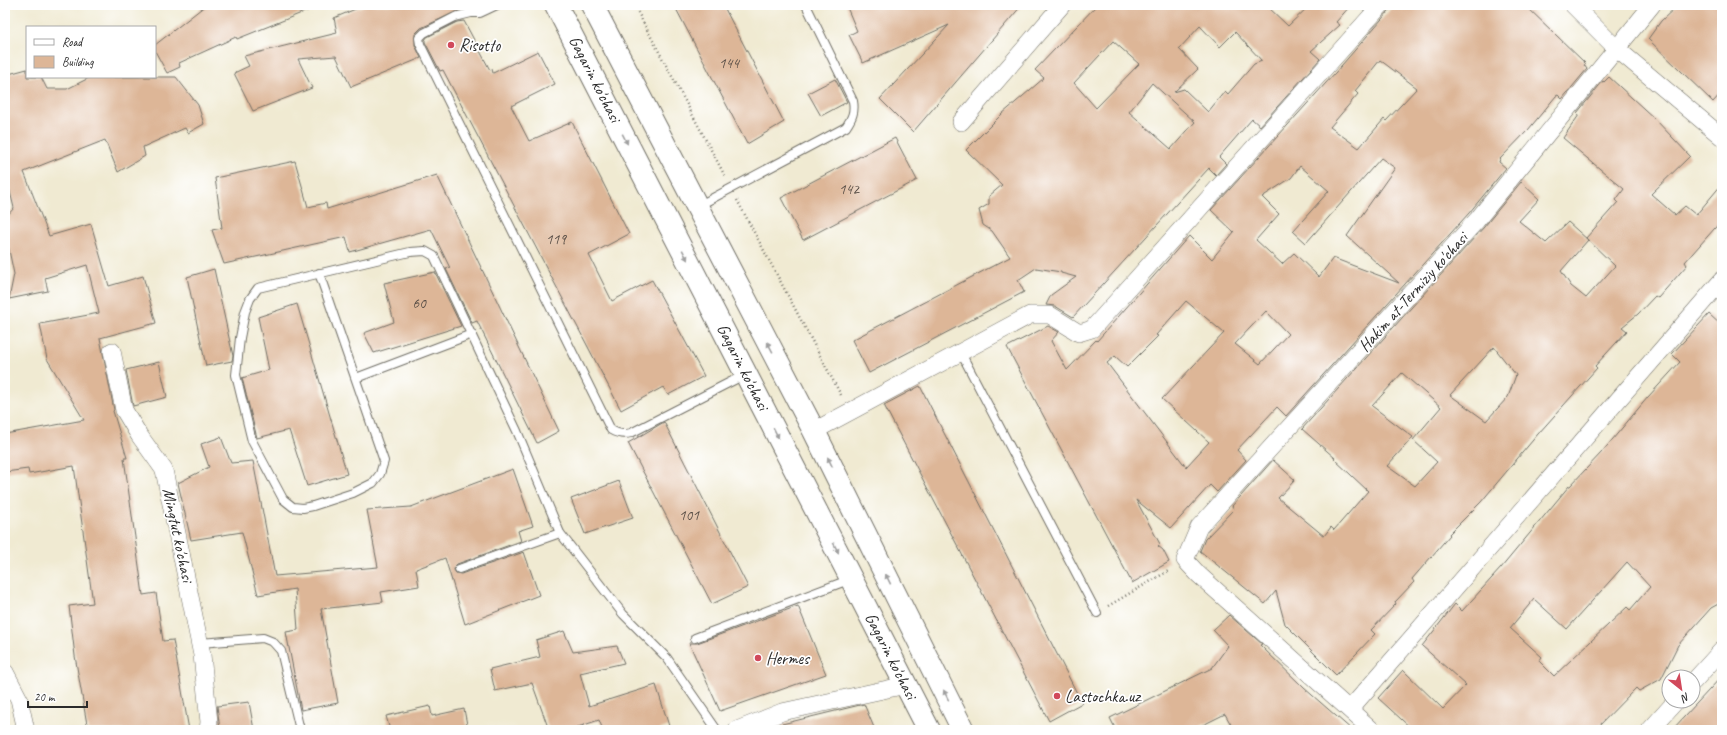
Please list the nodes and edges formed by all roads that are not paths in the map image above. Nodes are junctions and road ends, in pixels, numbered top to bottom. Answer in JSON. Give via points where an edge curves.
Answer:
{"nodes":[{"id":1,"x":496,"y":5,"type":"edge"},
{"id":2,"x":556,"y":5,"type":"edge"},
{"id":3,"x":592,"y":5,"type":"edge"},
{"id":4,"x":806,"y":5,"type":"edge"},
{"id":5,"x":1062,"y":5,"type":"edge"},
{"id":6,"x":1381,"y":5,"type":"edge"},
{"id":7,"x":1573,"y":5,"type":"edge"},
{"id":8,"x":1652,"y":5,"type":"edge"},
{"id":9,"x":1617,"y":48,"type":"junction"},
{"id":10,"x":961,"y":122,"type":"dead end"},
{"id":11,"x":1722,"y":137,"type":"edge"},
{"id":12,"x":697,"y":206,"type":"junction"},
{"id":13,"x":319,"y":273,"type":"junction"},
{"id":14,"x":1722,"y":280,"type":"edge"},
{"id":15,"x":472,"y":334,"type":"junction"},
{"id":16,"x":112,"y":352,"type":"dead end"},
{"id":17,"x":960,"y":353,"type":"junction"},
{"id":18,"x":746,"y":374,"type":"junction"},
{"id":19,"x":356,"y":378,"type":"junction"},
{"id":20,"x":814,"y":431,"type":"junction"},
{"id":21,"x":560,"y":533,"type":"junction"},
{"id":22,"x":459,"y":569,"type":"dead end"},
{"id":23,"x":851,"y":579,"type":"junction"},
{"id":24,"x":1097,"y":613,"type":"road end"},
{"id":25,"x":695,"y":638,"type":"dead end"},
{"id":26,"x":200,"y":643,"type":"junction"},
{"id":27,"x":1722,"y":650,"type":"edge"},
{"id":28,"x":5,"y":672,"type":"edge"},
{"id":29,"x":1701,"y":673,"type":"edge"},
{"id":30,"x":906,"y":685,"type":"junction"},
{"id":31,"x":1350,"y":709,"type":"junction"},
{"id":32,"x":1669,"y":709,"type":"edge"},
{"id":33,"x":26,"y":730,"type":"edge"},
{"id":34,"x":208,"y":730,"type":"edge"},
{"id":35,"x":300,"y":730,"type":"edge"},
{"id":36,"x":717,"y":730,"type":"edge"},
{"id":37,"x":737,"y":730,"type":"edge"},
{"id":38,"x":929,"y":730,"type":"edge"},
{"id":39,"x":963,"y":730,"type":"edge"},
{"id":40,"x":1372,"y":730,"type":"edge"},
{"id":41,"x":1650,"y":730,"type":"edge"}],
"edges":[{"from":1,"to":18,"type":"lane","via":[[480,13],[471,12],[455,17],[424,32],[419,38],[420,44],[611,430],[616,433],[631,433]]},
{"from":2,"to":18,"type":"main road","name":"Gagarin ko'chasi","one_way":true},
{"from":3,"to":12,"type":"main road","name":"Gagarin ko'chasi"},
{"from":4,"to":12,"type":"lane","via":[[853,101],[854,110],[850,120],[846,127]]},
{"from":5,"to":10,"type":"street"},
{"from":6,"to":17,"type":"street","via":[[1092,329],[1079,332],[1050,316],[1030,315]]},
{"from":7,"to":9,"type":"street"},
{"from":8,"to":9,"type":"street","name":"Hakim at-Termiziy ko'chasi"},
{"from":9,"to":11,"type":"street"},
{"from":9,"to":31,"type":"street","name":"Hakim at-Termiziy ko'chasi","via":[[1477,220],[1199,527],[1185,560],[1199,576]]},
{"from":20,"to":12,"type":"main road","name":"Gagarin ko'chasi","one_way":true},
{"from":13,"to":15,"type":"lane","via":[[410,252],[425,251],[434,256]]},
{"from":13,"to":19,"type":"lane"},
{"from":13,"to":19,"type":"lane","via":[[258,288],[250,299],[240,338],[236,375],[252,441],[283,499],[293,507],[313,506],[353,493],[373,483],[380,474],[384,461]]},
{"from":14,"to":31,"type":"street"},
{"from":15,"to":19,"type":"lane"},
{"from":15,"to":21,"type":"lane"},
{"from":16,"to":26,"type":"street","name":"Mingtut ko'chasi","via":[[124,410],[164,470]]},
{"from":17,"to":20,"type":"street"},
{"from":17,"to":24,"type":"lane"},
{"from":18,"to":23,"type":"main road","name":"Gagarin ko'chasi","one_way":true},
{"from":39,"to":20,"type":"main road","name":"Gagarin ko'chasi","one_way":true},
{"from":21,"to":22,"type":"lane"},
{"from":21,"to":36,"type":"lane","via":[[623,614],[667,658]]},
{"from":23,"to":25,"type":"lane"},
{"from":23,"to":30,"type":"main road","name":"Gagarin ko'chasi"},
{"from":26,"to":34,"type":"street","name":"Mingtut ko'chasi"},
{"from":26,"to":35,"type":"lane","via":[[263,638],[273,642],[282,651]]},
{"from":27,"to":29,"type":"street"},
{"from":28,"to":33,"type":"street","via":[[18,699]]},
{"from":30,"to":37,"type":"street","via":[[782,712]]},
{"from":30,"to":38,"type":"main road","name":"Gagarin ko'chasi"},
{"from":31,"to":40,"type":"street"},
{"from":32,"to":41,"type":"street"}]}
